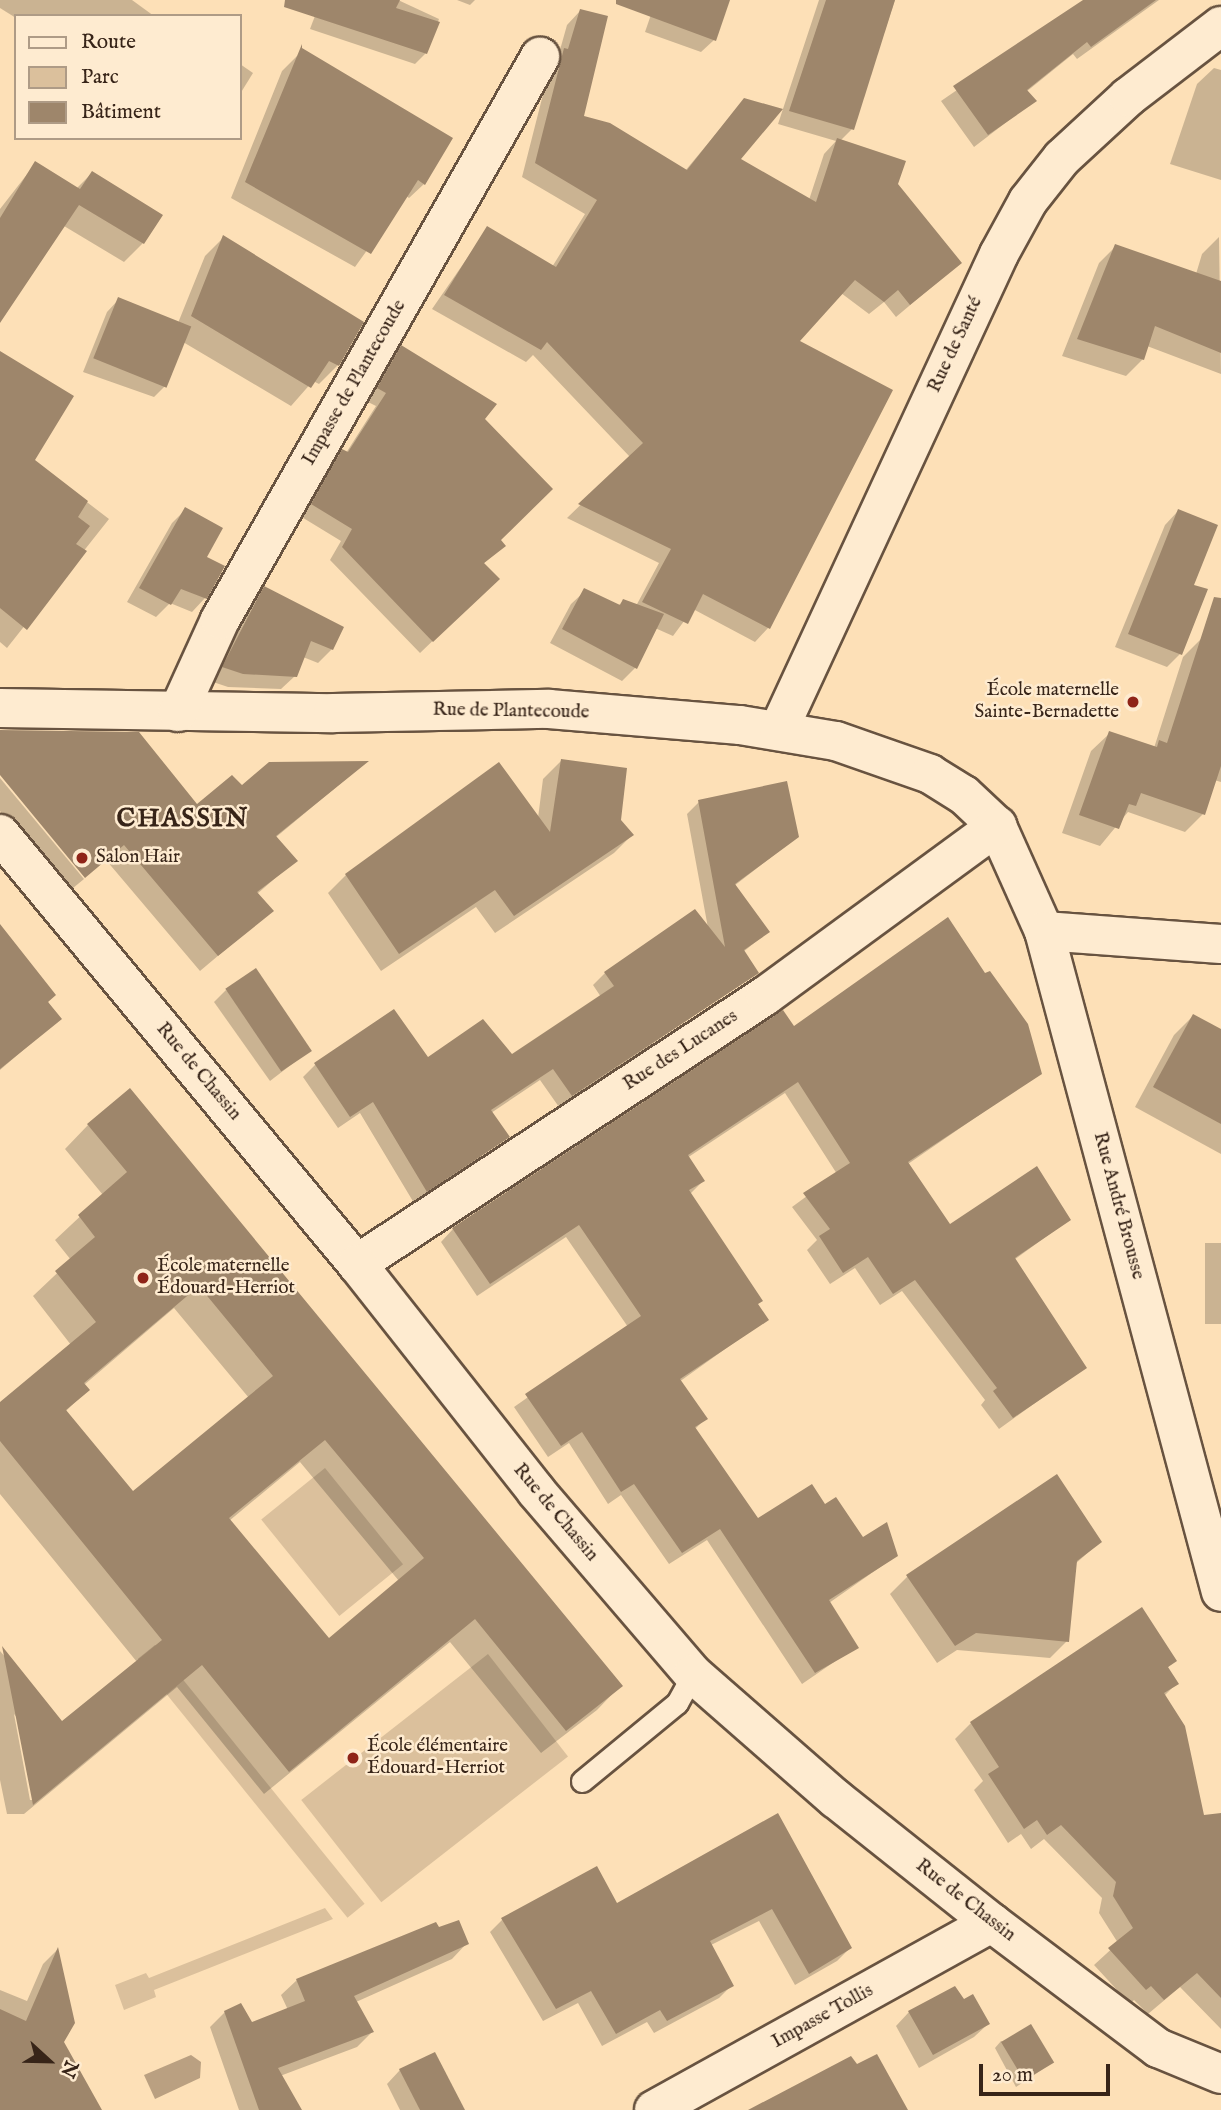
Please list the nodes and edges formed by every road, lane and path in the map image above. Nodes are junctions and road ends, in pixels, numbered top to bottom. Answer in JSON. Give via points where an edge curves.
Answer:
{"nodes":[{"id":1,"x":1221,"y":26,"type":"edge"},
{"id":2,"x":540,"y":57,"type":"dead end"},
{"id":3,"x":0,"y":708,"type":"edge"},
{"id":4,"x":178,"y":712,"type":"junction"},
{"id":5,"x":779,"y":729,"type":"junction"},
{"id":6,"x":997,"y":826,"type":"junction"},
{"id":7,"x":0,"y":834,"type":"edge"},
{"id":8,"x":1044,"y":931,"type":"junction"},
{"id":9,"x":1221,"y":944,"type":"edge"},
{"id":10,"x":358,"y":1264,"type":"junction"},
{"id":11,"x":1221,"y":1592,"type":"edge"},
{"id":12,"x":693,"y":1674,"type":"junction"},
{"id":13,"x":582,"y":1781,"type":"dead end"},
{"id":14,"x":992,"y":1923,"type":"junction"},
{"id":15,"x":1221,"y":2074,"type":"edge"},
{"id":16,"x":654,"y":2110,"type":"edge"}],
"edges":[{"from":1,"to":5,"type":"street","name":"Rue de Santé","via":[[1128,97],[1062,158],[1028,201],[999,254]]},
{"from":2,"to":4,"type":"street","name":"Impasse de Plantecoude","via":[[220,620]]},
{"from":3,"to":4,"type":"street","name":"Rue de Plantecoude"},
{"from":4,"to":5,"type":"street","name":"Rue de Plantecoude","via":[[549,709]]},
{"from":5,"to":6,"type":"street","name":"Rue de Plantecoude","via":[[836,741],[930,774],[964,795]]},
{"from":6,"to":8,"type":"street","name":"Rue André Brousse"},
{"from":6,"to":10,"type":"street","name":"Rue des Lucanes","via":[[765,996]]},
{"from":7,"to":10,"type":"street","name":"Rue de Chassin"},
{"from":8,"to":9,"type":"street"},
{"from":8,"to":11,"type":"street","name":"Rue André Brousse"},
{"from":10,"to":12,"type":"street","name":"Rue de Chassin","via":[[536,1491]]},
{"from":12,"to":13,"type":"lane","via":[[677,1703]]},
{"from":12,"to":14,"type":"street","name":"Rue de Chassin","via":[[836,1798]]},
{"from":14,"to":15,"type":"street","name":"Rue de Chassin","via":[[1158,2048]]},
{"from":14,"to":16,"type":"street","name":"Impasse Tollis"}]}
